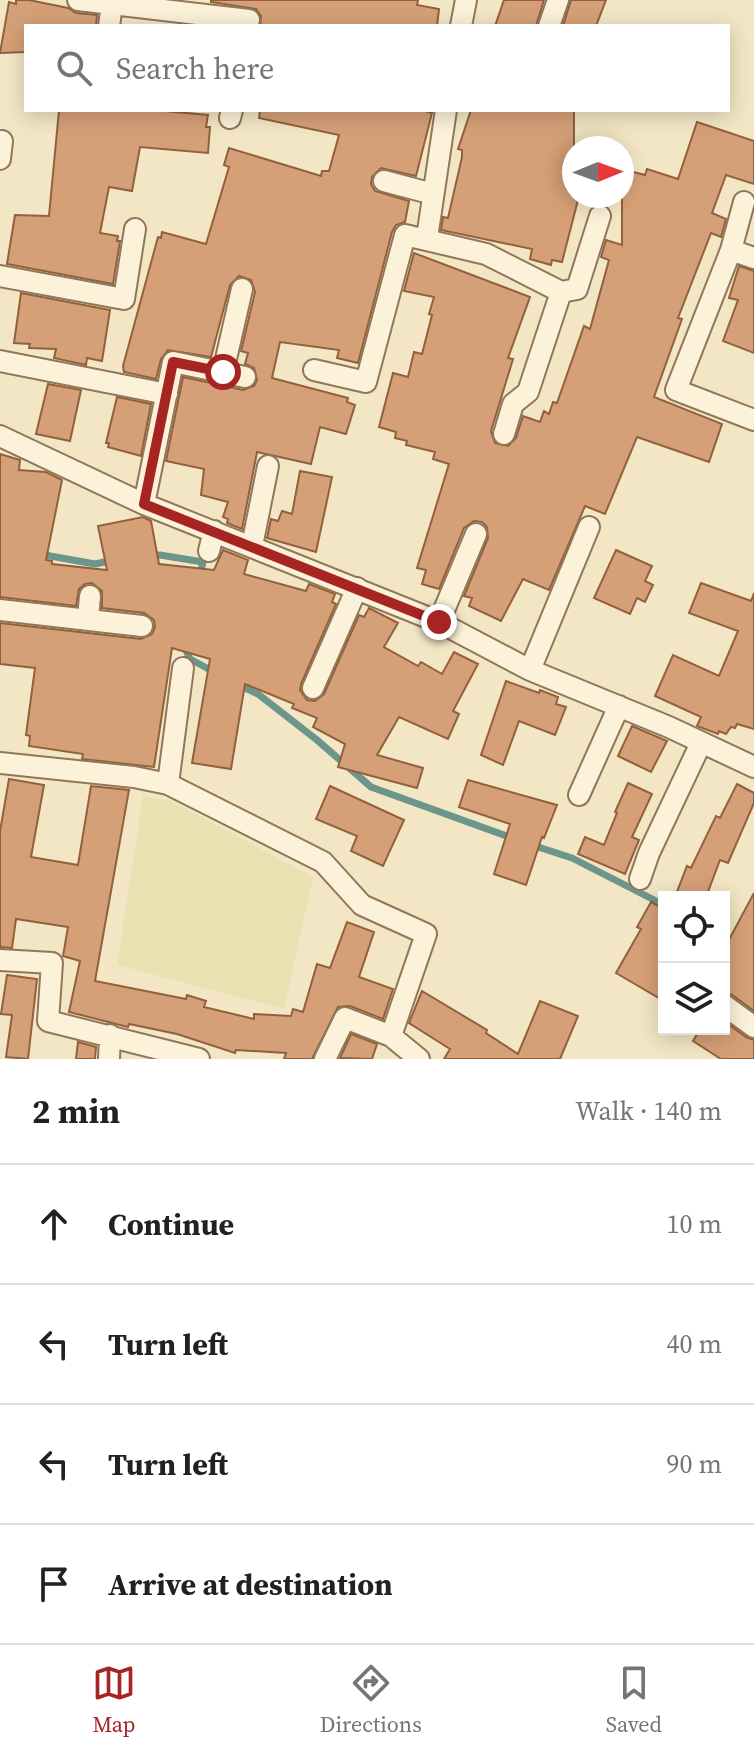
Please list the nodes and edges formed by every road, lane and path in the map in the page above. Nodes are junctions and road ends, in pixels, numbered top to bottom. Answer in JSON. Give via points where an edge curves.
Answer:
{"nodes":[{"id":1,"x":78,"y":0,"type":"edge"},
{"id":2,"x":466,"y":0,"type":"edge"},
{"id":3,"x":558,"y":0,"type":"edge"},
{"id":4,"x":112,"y":4,"type":"junction"},
{"id":5,"x":249,"y":15,"type":"edge"},
{"id":6,"x":109,"y":24,"type":"edge"},
{"id":7,"x":461,"y":24,"type":"edge"},
{"id":8,"x":550,"y":24,"type":"edge"},
{"id":9,"x":446,"y":112,"type":"edge"},
{"id":10,"x":384,"y":181,"type":"dead end"},
{"id":11,"x":433,"y":194,"type":"junction"},
{"id":12,"x":744,"y":202,"type":"dead end"},
{"id":13,"x":600,"y":216,"type":"dead end"},
{"id":14,"x":135,"y":229,"type":"dead end"},
{"id":15,"x":427,"y":238,"type":"junction"},
{"id":16,"x":731,"y":250,"type":"junction"},
{"id":17,"x":754,"y":258,"type":"edge"},
{"id":18,"x":0,"y":276,"type":"edge"},
{"id":19,"x":242,"y":289,"type":"dead end"},
{"id":20,"x":561,"y":292,"type":"junction"},
{"id":21,"x":0,"y":361,"type":"edge"},
{"id":22,"x":314,"y":370,"type":"dead end"},
{"id":23,"x":223,"y":372,"type":"junction"},
{"id":24,"x":245,"y":377,"type":"dead end"},
{"id":25,"x":167,"y":394,"type":"junction"},
{"id":26,"x":754,"y":420,"type":"edge"},
{"id":27,"x":504,"y":434,"type":"dead end"},
{"id":28,"x":0,"y":436,"type":"edge"},
{"id":29,"x":268,"y":466,"type":"dead end"},
{"id":30,"x":144,"y":504,"type":"junction"},
{"id":31,"x":589,"y":527,"type":"dead end"},
{"id":32,"x":476,"y":534,"type":"dead end"},
{"id":33,"x":252,"y":546,"type":"junction"},
{"id":34,"x":357,"y":588,"type":"junction"},
{"id":35,"x":90,"y":596,"type":"dead end"},
{"id":36,"x":0,"y":610,"type":"edge"},
{"id":37,"x":88,"y":619,"type":"junction"},
{"id":38,"x":439,"y":622,"type":"junction"},
{"id":39,"x":142,"y":626,"type":"dead end"},
{"id":40,"x":183,"y":668,"type":"dead end"},
{"id":41,"x":530,"y":670,"type":"junction"},
{"id":42,"x":313,"y":688,"type":"dead end"},
{"id":43,"x":619,"y":706,"type":"junction"},
{"id":44,"x":701,"y":743,"type":"junction"},
{"id":45,"x":0,"y":763,"type":"edge"},
{"id":46,"x":754,"y":767,"type":"edge"},
{"id":47,"x":168,"y":784,"type":"junction"},
{"id":48,"x":579,"y":795,"type":"dead end"},
{"id":49,"x":640,"y":879,"type":"dead end"},
{"id":50,"x":0,"y":960,"type":"edge"},
{"id":51,"x":730,"y":1009,"type":"edge"},
{"id":52,"x":754,"y":1027,"type":"edge"},
{"id":53,"x":110,"y":1035,"type":"junction"},
{"id":54,"x":391,"y":1036,"type":"junction"},
{"id":55,"x":109,"y":1059,"type":"edge"},
{"id":56,"x":199,"y":1059,"type":"edge"},
{"id":57,"x":325,"y":1059,"type":"edge"},
{"id":58,"x":419,"y":1059,"type":"edge"}],
"edges":[{"from":1,"to":4,"type":"street"},
{"from":2,"to":7,"type":"street"},
{"from":3,"to":8,"type":"street"},
{"from":4,"to":5,"type":"street"},
{"from":4,"to":6,"type":"street"},
{"from":9,"to":11,"type":"street"},
{"from":10,"to":11,"type":"street"},
{"from":11,"to":15,"type":"street"},
{"from":12,"to":16,"type":"street"},
{"from":13,"to":20,"type":"street","via":[[577,289]]},
{"from":14,"to":18,"type":"street","via":[[124,299]]},
{"from":15,"to":20,"type":"street","via":[[486,254]]},
{"from":15,"to":22,"type":"street","via":[[405,235],[366,382]]},
{"from":16,"to":17,"type":"street"},
{"from":16,"to":26,"type":"street","via":[[676,390]]},
{"from":19,"to":23,"type":"street"},
{"from":20,"to":27,"type":"street","via":[[528,392],[513,404]]},
{"from":21,"to":25,"type":"street"},
{"from":23,"to":24,"type":"street"},
{"from":23,"to":25,"type":"street","via":[[173,362]]},
{"from":25,"to":30,"type":"street"},
{"from":28,"to":30,"type":"street"},
{"from":29,"to":33,"type":"street"},
{"from":30,"to":33,"type":"street","via":[[211,541]]},
{"from":31,"to":41,"type":"street"},
{"from":32,"to":38,"type":"street"},
{"from":33,"to":34,"type":"street"},
{"from":34,"to":38,"type":"street"},
{"from":34,"to":42,"type":"street"},
{"from":35,"to":37,"type":"street"},
{"from":36,"to":37,"type":"street"},
{"from":37,"to":39,"type":"street"},
{"from":38,"to":41,"type":"street"},
{"from":40,"to":47,"type":"street"},
{"from":41,"to":43,"type":"street"},
{"from":43,"to":44,"type":"street"},
{"from":43,"to":48,"type":"street"},
{"from":44,"to":46,"type":"street"},
{"from":44,"to":49,"type":"street"},
{"from":45,"to":47,"type":"street"},
{"from":47,"to":54,"type":"street","via":[[323,862],[362,905],[426,934]]},
{"from":50,"to":53,"type":"street","via":[[52,963],[48,1021]]},
{"from":51,"to":52,"type":"street"},
{"from":53,"to":55,"type":"street"},
{"from":53,"to":56,"type":"street"},
{"from":54,"to":57,"type":"street","via":[[345,1018]]},
{"from":54,"to":58,"type":"street"}]}
